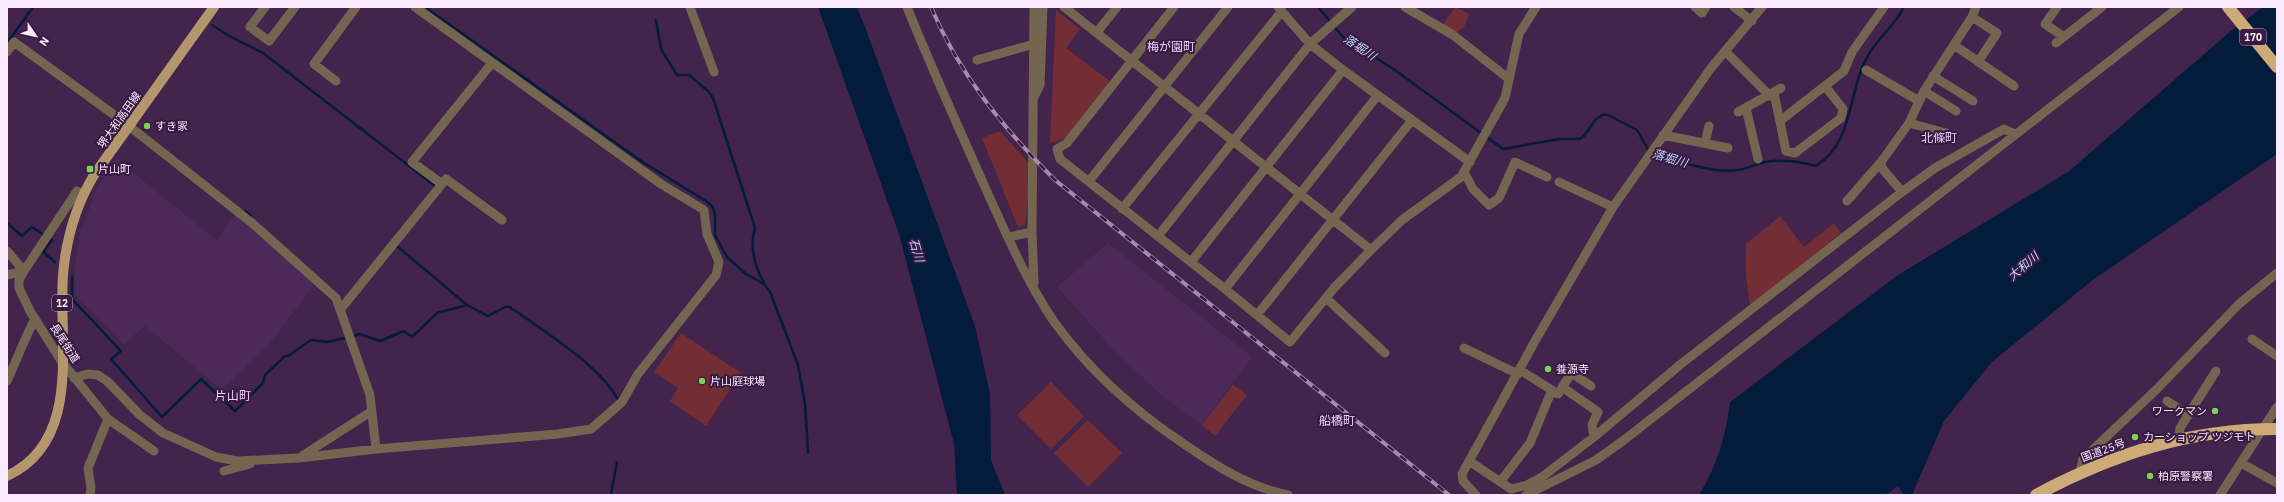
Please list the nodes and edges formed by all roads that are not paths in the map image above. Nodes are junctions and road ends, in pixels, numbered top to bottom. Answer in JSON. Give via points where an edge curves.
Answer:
{"nodes":[{"id":1,"x":214,"y":7,"type":"edge"},
{"id":2,"x":265,"y":7,"type":"edge"},
{"id":3,"x":295,"y":7,"type":"edge"},
{"id":4,"x":356,"y":7,"type":"edge"},
{"id":5,"x":415,"y":7,"type":"edge"},
{"id":6,"x":690,"y":7,"type":"edge"},
{"id":7,"x":907,"y":7,"type":"edge"},
{"id":8,"x":1034,"y":7,"type":"edge"},
{"id":9,"x":1043,"y":7,"type":"edge"},
{"id":10,"x":1064,"y":7,"type":"edge"},
{"id":11,"x":1117,"y":7,"type":"edge"},
{"id":12,"x":1174,"y":7,"type":"edge"},
{"id":13,"x":1228,"y":7,"type":"edge"},
{"id":14,"x":1351,"y":7,"type":"edge"},
{"id":15,"x":1405,"y":7,"type":"edge"},
{"id":16,"x":1536,"y":7,"type":"edge"},
{"id":17,"x":1695,"y":7,"type":"edge"},
{"id":18,"x":1706,"y":7,"type":"edge"},
{"id":19,"x":1735,"y":7,"type":"edge"},
{"id":20,"x":1762,"y":7,"type":"edge"},
{"id":21,"x":1884,"y":7,"type":"edge"},
{"id":22,"x":1976,"y":7,"type":"edge"},
{"id":23,"x":2057,"y":7,"type":"edge"},
{"id":24,"x":2102,"y":7,"type":"edge"},
{"id":25,"x":2179,"y":7,"type":"edge"},
{"id":26,"x":2228,"y":7,"type":"edge"},
{"id":27,"x":1280,"y":9,"type":"edge"},
{"id":28,"x":1972,"y":17,"type":"junction"},
{"id":29,"x":1752,"y":21,"type":"junction"},
{"id":30,"x":1097,"y":32,"type":"junction"},
{"id":31,"x":1034,"y":44,"type":"junction"},
{"id":32,"x":1310,"y":44,"type":"junction"},
{"id":33,"x":1954,"y":45,"type":"junction"},
{"id":34,"x":7,"y":52,"type":"edge"},
{"id":35,"x":1726,"y":52,"type":"junction"},
{"id":36,"x":976,"y":60,"type":"dead end"},
{"id":37,"x":1132,"y":60,"type":"junction"},
{"id":38,"x":1978,"y":62,"type":"junction"},
{"id":39,"x":492,"y":63,"type":"junction"},
{"id":40,"x":2277,"y":68,"type":"edge"},
{"id":41,"x":1343,"y":70,"type":"junction"},
{"id":42,"x":1866,"y":70,"type":"dead end"},
{"id":43,"x":714,"y":72,"type":"dead end"},
{"id":44,"x":1933,"y":76,"type":"junction"},
{"id":45,"x":1509,"y":79,"type":"junction"},
{"id":46,"x":336,"y":81,"type":"dead end"},
{"id":47,"x":1825,"y":86,"type":"junction"},
{"id":48,"x":2014,"y":86,"type":"dead end"},
{"id":49,"x":1166,"y":87,"type":"junction"},
{"id":50,"x":1924,"y":91,"type":"junction"},
{"id":51,"x":1775,"y":92,"type":"junction"},
{"id":52,"x":1378,"y":95,"type":"junction"},
{"id":53,"x":1033,"y":98,"type":"junction"},
{"id":54,"x":1919,"y":101,"type":"junction"},
{"id":55,"x":1973,"y":101,"type":"dead end"},
{"id":56,"x":1956,"y":112,"type":"dead end"},
{"id":57,"x":1198,"y":114,"type":"junction"},
{"id":58,"x":1412,"y":120,"type":"junction"},
{"id":59,"x":1780,"y":121,"type":"junction"},
{"id":60,"x":1909,"y":123,"type":"junction"},
{"id":61,"x":128,"y":126,"type":"junction"},
{"id":62,"x":1710,"y":126,"type":"dead end"},
{"id":63,"x":1946,"y":133,"type":"dead end"},
{"id":64,"x":2015,"y":134,"type":"junction"},
{"id":65,"x":1663,"y":135,"type":"junction"},
{"id":66,"x":1232,"y":141,"type":"junction"},
{"id":67,"x":1705,"y":143,"type":"junction"},
{"id":68,"x":1728,"y":148,"type":"dead end"},
{"id":69,"x":1758,"y":159,"type":"dead end"},
{"id":70,"x":1470,"y":162,"type":"junction"},
{"id":71,"x":1881,"y":162,"type":"junction"},
{"id":72,"x":1266,"y":167,"type":"junction"},
{"id":73,"x":1464,"y":172,"type":"junction"},
{"id":74,"x":1547,"y":177,"type":"dead end"},
{"id":75,"x":1089,"y":182,"type":"junction"},
{"id":76,"x":1559,"y":182,"type":"dead end"},
{"id":77,"x":442,"y":184,"type":"junction"},
{"id":78,"x":1902,"y":192,"type":"junction"},
{"id":79,"x":84,"y":193,"type":"junction"},
{"id":80,"x":1299,"y":194,"type":"junction"},
{"id":81,"x":1847,"y":201,"type":"dead end"},
{"id":82,"x":1614,"y":206,"type":"junction"},
{"id":83,"x":1122,"y":209,"type":"junction"},
{"id":84,"x":1332,"y":219,"type":"junction"},
{"id":85,"x":502,"y":220,"type":"dead end"},
{"id":86,"x":1032,"y":232,"type":"junction"},
{"id":87,"x":1158,"y":236,"type":"junction"},
{"id":88,"x":1009,"y":237,"type":"junction"},
{"id":89,"x":1371,"y":250,"type":"junction"},
{"id":90,"x":7,"y":251,"type":"edge"},
{"id":91,"x":1191,"y":262,"type":"junction"},
{"id":92,"x":7,"y":271,"type":"edge"},
{"id":93,"x":24,"y":271,"type":"junction"},
{"id":94,"x":2277,"y":273,"type":"edge"},
{"id":95,"x":7,"y":275,"type":"edge"},
{"id":96,"x":1035,"y":289,"type":"junction"},
{"id":97,"x":1225,"y":289,"type":"junction"},
{"id":98,"x":1326,"y":298,"type":"junction"},
{"id":99,"x":340,"y":310,"type":"junction"},
{"id":100,"x":1257,"y":315,"type":"junction"},
{"id":101,"x":35,"y":319,"type":"junction"},
{"id":102,"x":2252,"y":340,"type":"dead end"},
{"id":103,"x":1464,"y":348,"type":"dead end"},
{"id":104,"x":1385,"y":353,"type":"dead end"},
{"id":105,"x":2277,"y":356,"type":"edge"},
{"id":106,"x":62,"y":362,"type":"junction"},
{"id":107,"x":2216,"y":371,"type":"dead end"},
{"id":108,"x":1519,"y":372,"type":"junction"},
{"id":109,"x":74,"y":378,"type":"junction"},
{"id":110,"x":7,"y":381,"type":"edge"},
{"id":111,"x":1590,"y":386,"type":"dead end"},
{"id":112,"x":1562,"y":387,"type":"junction"},
{"id":113,"x":1552,"y":390,"type":"junction"},
{"id":114,"x":2167,"y":401,"type":"dead end"},
{"id":115,"x":2277,"y":407,"type":"edge"},
{"id":116,"x":372,"y":411,"type":"junction"},
{"id":117,"x":2189,"y":414,"type":"junction"},
{"id":118,"x":108,"y":419,"type":"junction"},
{"id":119,"x":2262,"y":429,"type":"junction"},
{"id":120,"x":2277,"y":429,"type":"edge"},
{"id":121,"x":1594,"y":437,"type":"junction"},
{"id":122,"x":2178,"y":440,"type":"junction"},
{"id":123,"x":376,"y":448,"type":"junction"},
{"id":124,"x":154,"y":451,"type":"dead end"},
{"id":125,"x":299,"y":458,"type":"junction"},
{"id":126,"x":265,"y":460,"type":"junction"},
{"id":127,"x":1469,"y":461,"type":"junction"},
{"id":128,"x":2241,"y":462,"type":"junction"},
{"id":129,"x":224,"y":471,"type":"dead end"},
{"id":130,"x":2080,"y":472,"type":"junction"},
{"id":131,"x":7,"y":476,"type":"edge"},
{"id":132,"x":1542,"y":477,"type":"junction"},
{"id":133,"x":1500,"y":482,"type":"junction"},
{"id":134,"x":2277,"y":483,"type":"edge"},
{"id":135,"x":1536,"y":491,"type":"junction"},
{"id":136,"x":90,"y":495,"type":"edge"},
{"id":137,"x":1288,"y":495,"type":"edge"},
{"id":138,"x":1476,"y":495,"type":"edge"},
{"id":139,"x":1526,"y":495,"type":"edge"},
{"id":140,"x":2036,"y":495,"type":"edge"},
{"id":141,"x":2220,"y":495,"type":"edge"}],
"edges":[{"from":1,"to":61,"type":"main road","name":"堺大和高田線","number":"12"},
{"from":2,"to":3,"type":"street","via":[[250,27],[269,41]]},
{"from":4,"to":46,"type":"street","via":[[314,64]]},
{"from":5,"to":39,"type":"street"},
{"from":6,"to":43,"type":"street"},
{"from":7,"to":88,"type":"street"},
{"from":8,"to":31,"type":"street"},
{"from":9,"to":53,"type":"street","via":[[1040,85]]},
{"from":10,"to":30,"type":"street"},
{"from":11,"to":30,"type":"street"},
{"from":12,"to":37,"type":"street"},
{"from":13,"to":49,"type":"street"},
{"from":14,"to":32,"type":"street"},
{"from":15,"to":45,"type":"street","via":[[1453,35]]},
{"from":16,"to":45,"type":"street","via":[[1519,34]]},
{"from":17,"to":18,"type":"street","via":[[1702,13]]},
{"from":19,"to":29,"type":"street"},
{"from":20,"to":29,"type":"street"},
{"from":21,"to":47,"type":"street","via":[[1852,52],[1844,71]]},
{"from":22,"to":28,"type":"street"},
{"from":23,"to":24,"type":"street","via":[[2045,24],[2060,40]]},
{"from":25,"to":64,"type":"street"},
{"from":26,"to":40,"type":"highway","number":"170"},
{"from":27,"to":32,"type":"street"},
{"from":27,"to":57,"type":"street"},
{"from":28,"to":33,"type":"street"},
{"from":28,"to":38,"type":"street","via":[[1996,33]]},
{"from":29,"to":35,"type":"street"},
{"from":30,"to":37,"type":"street"},
{"from":31,"to":36,"type":"street"},
{"from":31,"to":53,"type":"street"},
{"from":32,"to":41,"type":"street"},
{"from":32,"to":66,"type":"street"},
{"from":33,"to":38,"type":"street"},
{"from":33,"to":44,"type":"street"},
{"from":34,"to":61,"type":"street","via":[[14,42]]},
{"from":35,"to":51,"type":"street"},
{"from":35,"to":65,"type":"street","via":[[1711,68]]},
{"from":37,"to":49,"type":"street"},
{"from":37,"to":75,"type":"street","via":[[1067,143],[1057,150],[1060,159]]},
{"from":38,"to":48,"type":"street"},
{"from":39,"to":77,"type":"street","via":[[412,162]]},
{"from":39,"to":123,"type":"street","via":[[661,184],[704,210],[707,234],[719,262],[716,275],[638,374],[622,402],[592,429],[558,434]]},
{"from":41,"to":52,"type":"street"},
{"from":41,"to":72,"type":"street"},
{"from":42,"to":54,"type":"street"},
{"from":44,"to":50,"type":"street"},
{"from":44,"to":55,"type":"street"},
{"from":45,"to":70,"type":"street","via":[[1505,98]]},
{"from":47,"to":59,"type":"street"},
{"from":47,"to":59,"type":"street","via":[[1843,109],[1841,118],[1795,153],[1786,151]]},
{"from":49,"to":57,"type":"street"},
{"from":49,"to":75,"type":"street"},
{"from":50,"to":54,"type":"street"},
{"from":50,"to":56,"type":"street"},
{"from":51,"to":59,"type":"street"},
{"from":51,"to":69,"type":"street","via":[[1742,110]]},
{"from":52,"to":58,"type":"street"},
{"from":52,"to":80,"type":"street"},
{"from":53,"to":86,"type":"street"},
{"from":54,"to":60,"type":"street"},
{"from":57,"to":66,"type":"street"},
{"from":57,"to":83,"type":"street"},
{"from":58,"to":70,"type":"street"},
{"from":58,"to":84,"type":"street"},
{"from":60,"to":63,"type":"street"},
{"from":60,"to":71,"type":"street"},
{"from":61,"to":79,"type":"main road","name":"堺大和高田線","number":"12"},
{"from":61,"to":99,"type":"street","via":[[252,223],[336,298]]},
{"from":62,"to":67,"type":"street"},
{"from":64,"to":78,"type":"street","via":[[2004,129],[1935,168]]},
{"from":64,"to":135,"type":"street","via":[[1624,440],[1596,460]]},
{"from":65,"to":67,"type":"street"},
{"from":65,"to":82,"type":"street"},
{"from":66,"to":72,"type":"street"},
{"from":66,"to":87,"type":"street"},
{"from":67,"to":68,"type":"street"},
{"from":70,"to":73,"type":"street"},
{"from":71,"to":78,"type":"street","via":[[1882,168]]},
{"from":71,"to":81,"type":"street"},
{"from":72,"to":80,"type":"street"},
{"from":72,"to":91,"type":"street"},
{"from":73,"to":74,"type":"street","via":[[1473,189],[1490,205],[1499,198],[1515,162]]},
{"from":73,"to":89,"type":"street","via":[[1461,177],[1402,220]]},
{"from":75,"to":83,"type":"street"},
{"from":76,"to":82,"type":"street"},
{"from":77,"to":85,"type":"street","via":[[446,179]]},
{"from":77,"to":99,"type":"street"},
{"from":78,"to":121,"type":"street","via":[[1681,364]]},
{"from":79,"to":93,"type":"street","name":"長尾街道","via":[[77,191]]},
{"from":79,"to":106,"type":"main road","name":"堺大和高田線","number":"12","via":[[65,254]]},
{"from":80,"to":84,"type":"street"},
{"from":80,"to":97,"type":"street"},
{"from":82,"to":108,"type":"street"},
{"from":83,"to":87,"type":"street"},
{"from":84,"to":89,"type":"street"},
{"from":84,"to":100,"type":"street"},
{"from":86,"to":88,"type":"street"},
{"from":86,"to":96,"type":"street"},
{"from":87,"to":91,"type":"street"},
{"from":88,"to":96,"type":"street"},
{"from":89,"to":98,"type":"street"},
{"from":90,"to":93,"type":"street"},
{"from":91,"to":97,"type":"street"},
{"from":92,"to":93,"type":"street"},
{"from":93,"to":95,"type":"street"},
{"from":93,"to":101,"type":"street","name":"長尾街道","via":[[19,280],[19,288]]},
{"from":94,"to":130,"type":"street","via":[[2239,304],[2157,389],[2083,459]]},
{"from":96,"to":137,"type":"street","via":[[1069,341],[1139,410],[1170,435],[1231,474],[1269,491]]},
{"from":97,"to":100,"type":"street"},
{"from":98,"to":100,"type":"street","via":[[1290,342]]},
{"from":98,"to":104,"type":"street"},
{"from":99,"to":116,"type":"street","via":[[370,395]]},
{"from":101,"to":106,"type":"street","name":"長尾街道"},
{"from":101,"to":110,"type":"street","via":[[22,342]]},
{"from":102,"to":105,"type":"street"},
{"from":103,"to":108,"type":"street"},
{"from":106,"to":109,"type":"street","name":"長尾街道"},
{"from":106,"to":131,"type":"main road","name":"堺大和高田線","number":"12","via":[[60,403],[49,437],[30,461]]},
{"from":107,"to":117,"type":"street"},
{"from":108,"to":113,"type":"street"},
{"from":108,"to":127,"type":"street"},
{"from":109,"to":118,"type":"street","name":"長尾街道"},
{"from":109,"to":126,"type":"street","via":[[88,374],[98,375],[151,425],[186,445],[216,457],[237,461]]},
{"from":111,"to":112,"type":"street","via":[[1573,374]]},
{"from":112,"to":113,"type":"street","via":[[1558,394]]},
{"from":112,"to":121,"type":"street","via":[[1598,412],[1591,430]]},
{"from":113,"to":133,"type":"street","via":[[1530,443]]},
{"from":114,"to":117,"type":"street"},
{"from":115,"to":119,"type":"street"},
{"from":116,"to":123,"type":"street"},
{"from":116,"to":125,"type":"street"},
{"from":117,"to":122,"type":"street","via":[[2180,428]]},
{"from":118,"to":124,"type":"street","name":"長尾街道"},
{"from":118,"to":136,"type":"street","via":[[88,468]]},
{"from":119,"to":120,"type":"highway","name":"国道25号"},
{"from":119,"to":122,"type":"highway","name":"国道25号"},
{"from":119,"to":128,"type":"street"},
{"from":121,"to":132,"type":"street"},
{"from":122,"to":130,"type":"highway","name":"国道25号","via":[[2154,444]]},
{"from":123,"to":125,"type":"street"},
{"from":125,"to":126,"type":"street"},
{"from":126,"to":129,"type":"street"},
{"from":127,"to":133,"type":"street"},
{"from":127,"to":138,"type":"street","via":[[1462,474],[1463,481]]},
{"from":128,"to":134,"type":"street"},
{"from":128,"to":141,"type":"street"},
{"from":130,"to":140,"type":"highway","name":"国道25号"},
{"from":132,"to":133,"type":"street","via":[[1517,489],[1511,489]]},
{"from":132,"to":135,"type":"street"},
{"from":135,"to":139,"type":"street"}]}
